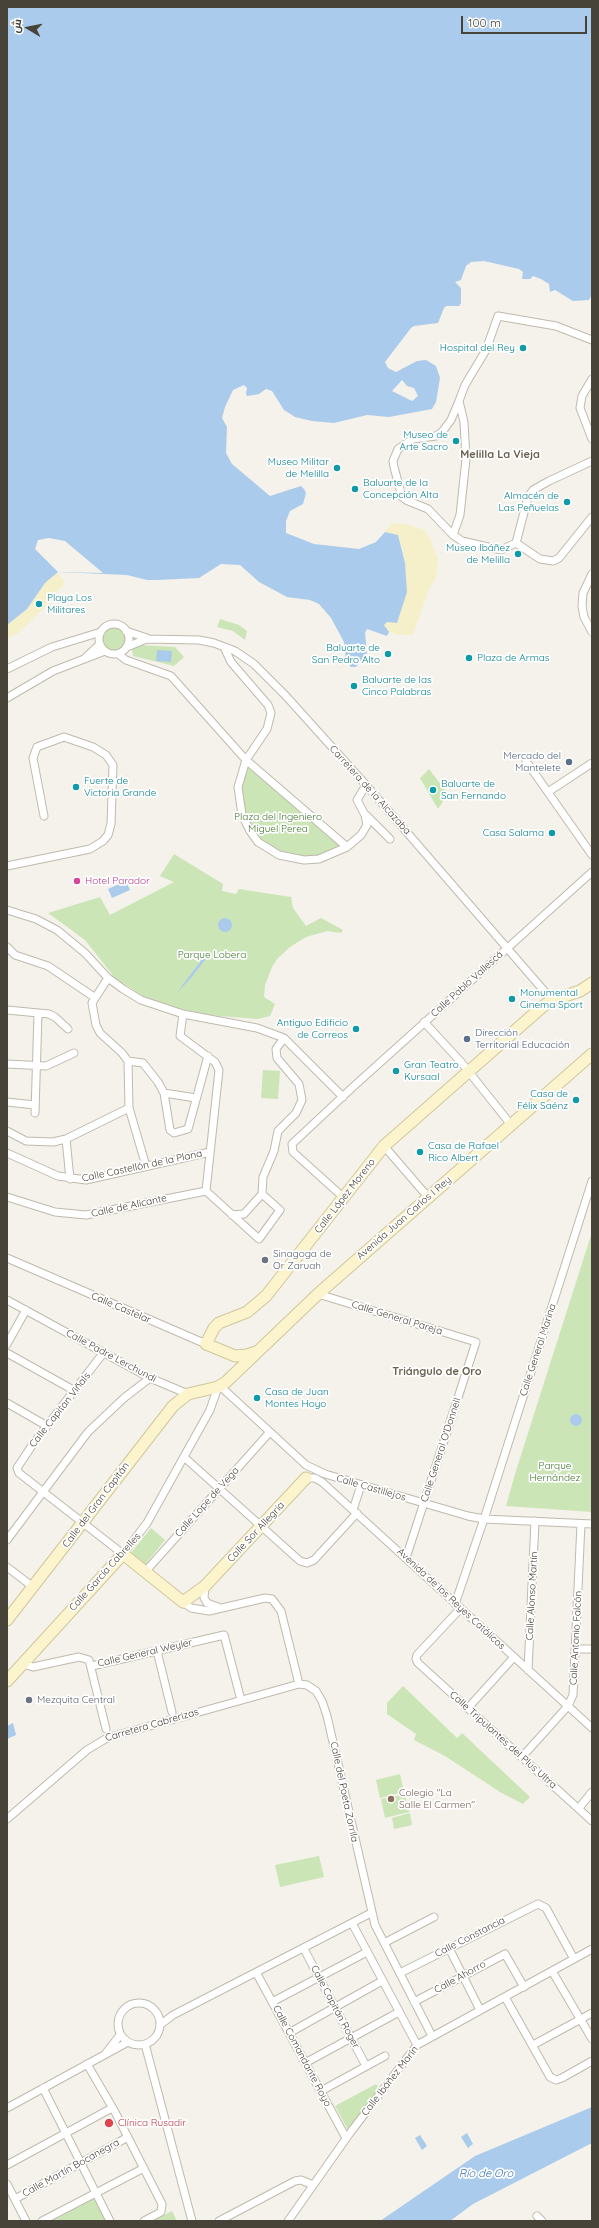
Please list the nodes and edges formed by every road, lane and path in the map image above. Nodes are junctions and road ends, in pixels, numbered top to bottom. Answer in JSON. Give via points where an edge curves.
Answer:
{"nodes":[{"id":1,"x":592,"y":340,"type":"edge"},
{"id":2,"x":592,"y":379,"type":"edge"},
{"id":3,"x":458,"y":401,"type":"junction"},
{"id":4,"x":592,"y":439,"type":"edge"},
{"id":5,"x":592,"y":461,"type":"edge"},
{"id":6,"x":592,"y":517,"type":"edge"},
{"id":7,"x":452,"y":535,"type":"junction"},
{"id":8,"x":516,"y":543,"type":"junction"},
{"id":9,"x":592,"y":574,"type":"edge"},
{"id":10,"x":126,"y":631,"type":"junction"},
{"id":11,"x":101,"y":632,"type":"junction"},
{"id":12,"x":592,"y":632,"type":"edge"},
{"id":13,"x":84,"y":637,"type":"junction"},
{"id":14,"x":153,"y":639,"type":"junction"},
{"id":15,"x":99,"y":642,"type":"junction"},
{"id":16,"x":127,"y":647,"type":"junction"},
{"id":17,"x":224,"y":647,"type":"junction"},
{"id":18,"x":105,"y":651,"type":"junction"},
{"id":19,"x":118,"y":654,"type":"junction"},
{"id":20,"x":86,"y":657,"type":"junction"},
{"id":21,"x":7,"y":669,"type":"edge"},
{"id":22,"x":7,"y":698,"type":"edge"},
{"id":23,"x":246,"y":760,"type":"junction"},
{"id":24,"x":526,"y":760,"type":"dead end"},
{"id":25,"x":592,"y":763,"type":"edge"},
{"id":26,"x":366,"y":785,"type":"junction"},
{"id":27,"x":548,"y":792,"type":"junction"},
{"id":28,"x":366,"y":815,"type":"junction"},
{"id":29,"x":44,"y":816,"type":"dead end"},
{"id":30,"x":390,"y":839,"type":"dead end"},
{"id":31,"x":347,"y":847,"type":"junction"},
{"id":32,"x":592,"y":855,"type":"edge"},
{"id":33,"x":7,"y":866,"type":"edge"},
{"id":34,"x":592,"y":872,"type":"edge"},
{"id":35,"x":7,"y":910,"type":"edge"},
{"id":36,"x":7,"y":947,"type":"edge"},
{"id":37,"x":507,"y":947,"type":"junction"},
{"id":38,"x":108,"y":978,"type":"junction"},
{"id":39,"x":592,"y":983,"type":"edge"},
{"id":40,"x":94,"y":997,"type":"junction"},
{"id":41,"x":552,"y":1000,"type":"junction"},
{"id":42,"x":7,"y":1010,"type":"edge"},
{"id":43,"x":38,"y":1013,"type":"junction"},
{"id":44,"x":183,"y":1014,"type":"junction"},
{"id":45,"x":424,"y":1022,"type":"junction"},
{"id":46,"x":68,"y":1029,"type":"dead end"},
{"id":47,"x":284,"y":1038,"type":"junction"},
{"id":48,"x":74,"y":1053,"type":"dead end"},
{"id":49,"x":592,"y":1054,"type":"edge"},
{"id":50,"x":208,"y":1056,"type":"junction"},
{"id":51,"x":128,"y":1062,"type":"junction"},
{"id":52,"x":7,"y":1064,"type":"edge"},
{"id":53,"x":36,"y":1067,"type":"junction"},
{"id":54,"x":469,"y":1072,"type":"junction"},
{"id":55,"x":164,"y":1093,"type":"junction"},
{"id":56,"x":343,"y":1097,"type":"junction"},
{"id":57,"x":196,"y":1098,"type":"junction"},
{"id":58,"x":7,"y":1102,"type":"edge"},
{"id":59,"x":35,"y":1106,"type":"junction"},
{"id":60,"x":129,"y":1108,"type":"junction"},
{"id":61,"x":35,"y":1113,"type":"dead end"},
{"id":62,"x":512,"y":1126,"type":"junction"},
{"id":63,"x":7,"y":1131,"type":"edge"},
{"id":64,"x":66,"y":1139,"type":"junction"},
{"id":65,"x":384,"y":1146,"type":"junction"},
{"id":66,"x":210,"y":1152,"type":"junction"},
{"id":67,"x":7,"y":1153,"type":"edge"},
{"id":68,"x":146,"y":1166,"type":"junction"},
{"id":69,"x":70,"y":1179,"type":"junction"},
{"id":70,"x":592,"y":1181,"type":"edge"},
{"id":71,"x":206,"y":1191,"type":"junction"},
{"id":72,"x":262,"y":1194,"type":"junction"},
{"id":73,"x":7,"y":1197,"type":"edge"},
{"id":74,"x":343,"y":1197,"type":"junction"},
{"id":75,"x":428,"y":1197,"type":"junction"},
{"id":76,"x":232,"y":1215,"type":"junction"},
{"id":77,"x":7,"y":1258,"type":"edge"},
{"id":78,"x":318,"y":1294,"type":"junction"},
{"id":79,"x":7,"y":1300,"type":"edge"},
{"id":80,"x":26,"y":1310,"type":"junction"},
{"id":81,"x":476,"y":1342,"type":"joint"},
{"id":82,"x":7,"y":1344,"type":"edge"},
{"id":83,"x":206,"y":1344,"type":"junction"},
{"id":84,"x":258,"y":1351,"type":"junction"},
{"id":85,"x":104,"y":1352,"type":"junction"},
{"id":86,"x":7,"y":1353,"type":"edge"},
{"id":87,"x":235,"y":1356,"type":"junction"},
{"id":88,"x":237,"y":1371,"type":"junction"},
{"id":89,"x":150,"y":1378,"type":"junction"},
{"id":90,"x":219,"y":1386,"type":"junction"},
{"id":91,"x":75,"y":1391,"type":"junction"},
{"id":92,"x":188,"y":1394,"type":"junction"},
{"id":93,"x":7,"y":1404,"type":"edge"},
{"id":94,"x":47,"y":1426,"type":"junction"},
{"id":95,"x":270,"y":1433,"type":"junction"},
{"id":96,"x":184,"y":1457,"type":"junction"},
{"id":97,"x":306,"y":1478,"type":"joint"},
{"id":98,"x":361,"y":1486,"type":"junction"},
{"id":99,"x":219,"y":1488,"type":"junction"},
{"id":100,"x":43,"y":1491,"type":"junction"},
{"id":101,"x":424,"y":1503,"type":"junction"},
{"id":102,"x":355,"y":1512,"type":"junction"},
{"id":103,"x":484,"y":1518,"type":"junction"},
{"id":104,"x":535,"y":1521,"type":"junction"},
{"id":105,"x":82,"y":1522,"type":"junction"},
{"id":106,"x":581,"y":1524,"type":"junction"},
{"id":107,"x":592,"y":1524,"type":"edge"},
{"id":108,"x":262,"y":1526,"type":"junction"},
{"id":109,"x":7,"y":1540,"type":"edge"},
{"id":110,"x":123,"y":1554,"type":"junction"},
{"id":111,"x":406,"y":1558,"type":"junction"},
{"id":112,"x":7,"y":1567,"type":"edge"},
{"id":113,"x":145,"y":1572,"type":"junction"},
{"id":114,"x":205,"y":1586,"type":"junction"},
{"id":115,"x":33,"y":1587,"type":"junction"},
{"id":116,"x":183,"y":1602,"type":"junction"},
{"id":117,"x":218,"y":1607,"type":"junction"},
{"id":118,"x":457,"y":1607,"type":"junction"},
{"id":119,"x":7,"y":1620,"type":"edge"},
{"id":120,"x":576,"y":1648,"type":"junction"},
{"id":121,"x":592,"y":1649,"type":"edge"},
{"id":122,"x":158,"y":1651,"type":"junction"},
{"id":123,"x":514,"y":1657,"type":"junction"},
{"id":124,"x":23,"y":1664,"type":"junction"},
{"id":125,"x":92,"y":1666,"type":"junction"},
{"id":126,"x":528,"y":1670,"type":"junction"},
{"id":127,"x":7,"y":1681,"type":"edge"},
{"id":128,"x":299,"y":1684,"type":"junction"},
{"id":129,"x":241,"y":1700,"type":"junction"},
{"id":130,"x":568,"y":1706,"type":"junction"},
{"id":131,"x":468,"y":1708,"type":"junction"},
{"id":132,"x":172,"y":1712,"type":"dead end"},
{"id":133,"x":592,"y":1728,"type":"edge"},
{"id":134,"x":106,"y":1729,"type":"dead end"},
{"id":135,"x":522,"y":1757,"type":"junction"},
{"id":136,"x":592,"y":1792,"type":"edge"},
{"id":137,"x":579,"y":1808,"type":"junction"},
{"id":138,"x":7,"y":1819,"type":"edge"},
{"id":139,"x":592,"y":1821,"type":"edge"},
{"id":140,"x":371,"y":1913,"type":"junction"},
{"id":141,"x":434,"y":1917,"type":"dead end"},
{"id":142,"x":352,"y":1924,"type":"junction"},
{"id":143,"x":384,"y":1943,"type":"junction"},
{"id":144,"x":449,"y":1948,"type":"junction"},
{"id":145,"x":304,"y":1949,"type":"junction"},
{"id":146,"x":592,"y":1949,"type":"edge"},
{"id":147,"x":367,"y":1952,"type":"junction"},
{"id":148,"x":574,"y":1959,"type":"junction"},
{"id":149,"x":552,"y":1971,"type":"junction"},
{"id":150,"x":400,"y":1973,"type":"junction"},
{"id":151,"x":257,"y":1974,"type":"junction"},
{"id":152,"x":463,"y":1975,"type":"junction"},
{"id":153,"x":319,"y":1977,"type":"junction"},
{"id":154,"x":382,"y":1981,"type":"junction"},
{"id":155,"x":524,"y":1987,"type":"junction"},
{"id":156,"x":505,"y":1997,"type":"junction"},
{"id":157,"x":272,"y":2002,"type":"junction"},
{"id":158,"x":414,"y":2002,"type":"junction"},
{"id":159,"x":335,"y":2007,"type":"junction"},
{"id":160,"x":480,"y":2010,"type":"junction"},
{"id":161,"x":157,"y":2012,"type":"junction"},
{"id":162,"x":399,"y":2012,"type":"junction"},
{"id":163,"x":592,"y":2014,"type":"edge"},
{"id":164,"x":173,"y":2015,"type":"junction"},
{"id":165,"x":580,"y":2020,"type":"junction"},
{"id":166,"x":160,"y":2025,"type":"junction"},
{"id":167,"x":289,"y":2033,"type":"junction"},
{"id":168,"x":120,"y":2034,"type":"junction"},
{"id":169,"x":432,"y":2036,"type":"junction"},
{"id":170,"x":352,"y":2038,"type":"junction"},
{"id":171,"x":592,"y":2039,"type":"edge"},
{"id":172,"x":128,"y":2042,"type":"junction"},
{"id":173,"x":145,"y":2044,"type":"junction"},
{"id":174,"x":417,"y":2045,"type":"junction"},
{"id":175,"x":533,"y":2045,"type":"junction"},
{"id":176,"x":104,"y":2055,"type":"junction"},
{"id":177,"x":385,"y":2056,"type":"dead end"},
{"id":178,"x":592,"y":2061,"type":"edge"},
{"id":179,"x":306,"y":2063,"type":"junction"},
{"id":180,"x":87,"y":2064,"type":"junction"},
{"id":181,"x":366,"y":2066,"type":"junction"},
{"id":182,"x":43,"y":2088,"type":"junction"},
{"id":183,"x":321,"y":2091,"type":"junction"},
{"id":184,"x":7,"y":2108,"type":"edge"},
{"id":185,"x":112,"y":2108,"type":"junction"},
{"id":186,"x":66,"y":2132,"type":"junction"},
{"id":187,"x":128,"y":2137,"type":"junction"},
{"id":188,"x":346,"y":2138,"type":"junction"},
{"id":189,"x":82,"y":2162,"type":"junction"},
{"id":190,"x":7,"y":2165,"type":"edge"},
{"id":191,"x":144,"y":2168,"type":"junction"},
{"id":192,"x":7,"y":2184,"type":"edge"},
{"id":193,"x":313,"y":2185,"type":"junction"},
{"id":194,"x":97,"y":2193,"type":"junction"},
{"id":195,"x":15,"y":2199,"type":"junction"},
{"id":196,"x":26,"y":2221,"type":"edge"},
{"id":197,"x":42,"y":2221,"type":"edge"},
{"id":198,"x":110,"y":2221,"type":"edge"},
{"id":199,"x":144,"y":2221,"type":"edge"},
{"id":200,"x":192,"y":2221,"type":"edge"},
{"id":201,"x":219,"y":2221,"type":"edge"},
{"id":202,"x":288,"y":2221,"type":"edge"}],
"edges":[{"from":1,"to":3,"type":"street","via":[[559,328],[498,316],[486,350]]},
{"from":2,"to":4,"type":"street","via":[[582,396],[580,408]]},
{"from":3,"to":7,"type":"street","via":[[464,422],[466,459],[460,515]]},
{"from":3,"to":7,"type":"street","via":[[452,420],[442,432],[436,436],[407,442],[398,449],[393,461],[402,497],[428,510]]},
{"from":5,"to":8,"type":"street","via":[[534,490],[528,497]]},
{"from":6,"to":8,"type":"street","via":[[559,558],[553,561],[540,559]]},
{"from":7,"to":8,"type":"street","via":[[462,541],[501,550]]},
{"from":9,"to":12,"type":"street","via":[[583,593],[582,606],[584,618]]},
{"from":10,"to":11,"type":"street","via":[[113,624]]},
{"from":10,"to":14,"type":"street","name":"Carretera de la Alcazaba"},
{"from":10,"to":16,"type":"street","via":[[129,638]]},
{"from":11,"to":13,"type":"street"},
{"from":11,"to":15,"type":"street"},
{"from":13,"to":15,"type":"street"},
{"from":13,"to":21,"type":"street","via":[[52,647]]},
{"from":14,"to":16,"type":"street","name":"Carretera de la Alcazaba","via":[[139,640]]},
{"from":14,"to":17,"type":"street","name":"Carretera de la Alcazaba","via":[[199,640]]},
{"from":15,"to":18,"type":"street"},
{"from":15,"to":20,"type":"street"},
{"from":16,"to":19,"type":"street"},
{"from":17,"to":23,"type":"street","via":[[231,662],[268,705],[271,713],[267,728]]},
{"from":17,"to":26,"type":"street","name":"Carretera de la Alcazaba","via":[[239,653],[254,664]]},
{"from":18,"to":19,"type":"street","via":[[109,654]]},
{"from":18,"to":20,"type":"street"},
{"from":19,"to":23,"type":"street","via":[[126,660],[171,676]]},
{"from":20,"to":22,"type":"street","via":[[40,678]]},
{"from":23,"to":31,"type":"street"},
{"from":23,"to":31,"type":"street","via":[[238,796],[246,824],[258,842],[279,855],[304,860],[319,859]]},
{"from":24,"to":27,"type":"street"},
{"from":25,"to":27,"type":"street"},
{"from":26,"to":28,"type":"street","via":[[357,800]]},
{"from":26,"to":37,"type":"street","name":"Carretera de la Alcazaba"},
{"from":27,"to":32,"type":"street"},
{"from":28,"to":30,"type":"street"},
{"from":28,"to":31,"type":"street","via":[[365,830]]},
{"from":29,"to":33,"type":"street","via":[[33,758],[38,747],[64,737],[93,747],[106,756],[113,765],[113,773],[111,824],[103,841],[90,848]]},
{"from":34,"to":37,"type":"street","name":"Calle Pablo Vallescá"},
{"from":35,"to":38,"type":"street","via":[[36,919],[57,930],[85,953]]},
{"from":36,"to":40,"type":"street","via":[[15,955],[48,966]]},
{"from":37,"to":41,"type":"street","name":"Carretera de la Alcazaba"},
{"from":37,"to":45,"type":"street","name":"Calle Pablo Vallescá"},
{"from":38,"to":40,"type":"street"},
{"from":38,"to":44,"type":"street","via":[[141,1000]]},
{"from":39,"to":41,"type":"main road","via":[[580,992]]},
{"from":40,"to":51,"type":"street","via":[[92,1007],[98,1029]]},
{"from":41,"to":54,"type":"main road","name":"Calle López Moreno"},
{"from":42,"to":43,"type":"street"},
{"from":43,"to":46,"type":"street","via":[[53,1015]]},
{"from":43,"to":53,"type":"street"},
{"from":44,"to":47,"type":"street","via":[[249,1026]]},
{"from":44,"to":50,"type":"street","via":[[180,1036]]},
{"from":45,"to":54,"type":"street"},
{"from":45,"to":56,"type":"street","name":"Calle Pablo Vallescá"},
{"from":47,"to":56,"type":"street"},
{"from":47,"to":72,"type":"street","via":[[276,1049],[277,1058],[299,1084],[302,1100],[296,1113],[278,1131],[274,1151],[263,1177]]},
{"from":48,"to":53,"type":"street","via":[[46,1066]]},
{"from":49,"to":62,"type":"main road","name":"Avenida Juan Carlos I Rey"},
{"from":50,"to":57,"type":"street"},
{"from":50,"to":66,"type":"street","via":[[218,1065],[219,1070]]},
{"from":51,"to":55,"type":"street","via":[[148,1066]]},
{"from":51,"to":60,"type":"street"},
{"from":52,"to":53,"type":"street"},
{"from":53,"to":59,"type":"street"},
{"from":54,"to":62,"type":"street"},
{"from":54,"to":65,"type":"main road","name":"Calle López Moreno"},
{"from":55,"to":57,"type":"street"},
{"from":55,"to":57,"type":"street","via":[[172,1133],[186,1131]]},
{"from":56,"to":74,"type":"street","name":"Calle Pablo Vallescá","via":[[294,1142],[292,1149]]},
{"from":58,"to":59,"type":"street"},
{"from":59,"to":61,"type":"street"},
{"from":60,"to":64,"type":"street"},
{"from":60,"to":68,"type":"street"},
{"from":62,"to":75,"type":"main road","name":"Avenida Juan Carlos I Rey"},
{"from":63,"to":64,"type":"street","via":[[18,1138],[34,1142]]},
{"from":64,"to":69,"type":"street"},
{"from":65,"to":74,"type":"main road","name":"Calle López Moreno"},
{"from":65,"to":75,"type":"street"},
{"from":66,"to":68,"type":"street","name":"Calle Castellón de la Plana"},
{"from":66,"to":71,"type":"street"},
{"from":67,"to":69,"type":"street","name":"Calle Castellón de la Plana"},
{"from":68,"to":69,"type":"street","name":"Calle Castellón de la Plana","via":[[86,1180]]},
{"from":70,"to":103,"type":"street","name":"Calle General Marina"},
{"from":71,"to":73,"type":"street","name":"Calle de Alicante","via":[[86,1215],[55,1212]]},
{"from":71,"to":76,"type":"street"},
{"from":72,"to":76,"type":"street","via":[[244,1214]]},
{"from":72,"to":76,"type":"street","via":[[280,1210],[259,1239]]},
{"from":74,"to":83,"type":"main road","name":"Calle López Moreno","via":[[266,1296],[247,1312],[219,1323]]},
{"from":75,"to":78,"type":"main road","name":"Avenida Juan Carlos I Rey"},
{"from":77,"to":83,"type":"street","name":"Calle Castelar"},
{"from":78,"to":81,"type":"street","name":"Calle General Pareja"},
{"from":78,"to":84,"type":"main road","name":"Avenida Juan Carlos I Rey"},
{"from":79,"to":80,"type":"street","name":"Calle Padre Lerchundi"},
{"from":80,"to":82,"type":"street"},
{"from":80,"to":85,"type":"street","name":"Calle Padre Lerchundi"},
{"from":81,"to":101,"type":"street","name":"Calle General O'Donnell"},
{"from":83,"to":87,"type":"main road","name":"Calle Castelar"},
{"from":84,"to":87,"type":"main road"},
{"from":84,"to":88,"type":"main road","name":"Avenida Juan Carlos I Rey"},
{"from":85,"to":89,"type":"street","name":"Calle Padre Lerchundi"},
{"from":85,"to":91,"type":"street","name":"Calle Capitan Viñals"},
{"from":86,"to":91,"type":"street"},
{"from":87,"to":88,"type":"main road","via":[[239,1362]]},
{"from":88,"to":90,"type":"main road","name":"Avenida Juan Carlos I Rey"},
{"from":89,"to":92,"type":"street","name":"Calle Padre Lerchundi"},
{"from":89,"to":100,"type":"street","via":[[98,1421]]},
{"from":90,"to":92,"type":"main road"},
{"from":90,"to":95,"type":"street"},
{"from":90,"to":96,"type":"street","name":"Calle García Cabrelles","via":[[210,1410]]},
{"from":91,"to":94,"type":"street","name":"Calle Capitan Viñals"},
{"from":92,"to":105,"type":"main road","name":"Calle del Gran Capitán","via":[[164,1416]]},
{"from":93,"to":94,"type":"street"},
{"from":94,"to":100,"type":"street","name":"Calle Capitan Viñals","via":[[17,1468],[19,1473]]},
{"from":95,"to":98,"type":"street","name":"Calle Castillejos","via":[[306,1465]]},
{"from":95,"to":99,"type":"street","name":"Calle Lope de Vega"},
{"from":96,"to":99,"type":"street"},
{"from":96,"to":110,"type":"street","name":"Calle García Cabrelles","via":[[144,1529]]},
{"from":97,"to":102,"type":"street","name":"Avenida de los Reyes Católicos","via":[[318,1479]]},
{"from":97,"to":108,"type":"main road","name":"Calle Sor Allegría"},
{"from":98,"to":101,"type":"street","name":"Calle Castillejos"},
{"from":98,"to":102,"type":"street"},
{"from":99,"to":108,"type":"street"},
{"from":99,"to":113,"type":"street","name":"Calle Lope de Vega"},
{"from":100,"to":105,"type":"street"},
{"from":100,"to":109,"type":"street"},
{"from":101,"to":103,"type":"street","name":"Calle Castillejos"},
{"from":101,"to":111,"type":"street","name":"Calle General O'Donnell"},
{"from":102,"to":108,"type":"street","via":[[314,1560],[306,1563],[300,1561]]},
{"from":102,"to":111,"type":"street","name":"Avenida de los Reyes Católicos"},
{"from":103,"to":104,"type":"street","name":"Calle Castillejos"},
{"from":103,"to":118,"type":"street","name":"Calle General Marina"},
{"from":104,"to":106,"type":"street","name":"Calle Castillejos"},
{"from":104,"to":126,"type":"street","name":"Calle Alonso Martín"},
{"from":105,"to":110,"type":"street"},
{"from":105,"to":115,"type":"main road","name":"Calle del Gran Capitán"},
{"from":106,"to":107,"type":"street","name":"Calle Castillejos"},
{"from":106,"to":120,"type":"street","name":"Calle Antonio Falcón"},
{"from":108,"to":114,"type":"main road","name":"Calle Sor Allegría"},
{"from":110,"to":113,"type":"main road"},
{"from":110,"to":124,"type":"main road","name":"Calle García Cabrelles"},
{"from":111,"to":118,"type":"street","name":"Avenida de los Reyes Católicos"},
{"from":112,"to":115,"type":"street"},
{"from":113,"to":116,"type":"main road"},
{"from":114,"to":116,"type":"main road","name":"Calle Sor Allegría"},
{"from":114,"to":117,"type":"street","via":[[204,1598],[212,1606]]},
{"from":115,"to":119,"type":"main road","name":"Calle del Gran Capitán"},
{"from":116,"to":117,"type":"street","via":[[200,1611]]},
{"from":117,"to":128,"type":"street","via":[[265,1598],[272,1599],[281,1611]]},
{"from":118,"to":123,"type":"street","name":"Avenida de los Reyes Católicos"},
{"from":118,"to":131,"type":"street","name":"Calle Tripulantes del Plus Ultra","via":[[416,1659]]},
{"from":120,"to":121,"type":"street"},
{"from":120,"to":130,"type":"street","name":"Calle Antonio Falcón","via":[[573,1695]]},
{"from":122,"to":125,"type":"street","name":"Calle General Weyler"},
{"from":122,"to":129,"type":"street","name":"Calle General Weyler","via":[[224,1635]]},
{"from":122,"to":132,"type":"street"},
{"from":123,"to":126,"type":"street","name":"Avenida de los Reyes Católicos"},
{"from":123,"to":131,"type":"street"},
{"from":124,"to":125,"type":"street","name":"Calle General Weyler","via":[[33,1667],[79,1657],[89,1660]]},
{"from":124,"to":127,"type":"main road","name":"Calle García Cabrelles"},
{"from":125,"to":134,"type":"street"},
{"from":126,"to":130,"type":"street","name":"Avenida de los Reyes Católicos"},
{"from":128,"to":129,"type":"street","name":"Carretera Cabrerizas"},
{"from":128,"to":140,"type":"street","name":"Calle del Poeta Zorrila","via":[[307,1685],[316,1691],[322,1701],[339,1765]]},
{"from":129,"to":138,"type":"street","name":"Carretera Cabrerizas","via":[[101,1740]]},
{"from":130,"to":133,"type":"street","name":"Avenida de los Reyes Católicos"},
{"from":130,"to":135,"type":"street","name":"Calle Antonio Falcón"},
{"from":131,"to":135,"type":"street","name":"Calle Tripulantes del Plus Ultra"},
{"from":135,"to":137,"type":"street","name":"Calle Tripulantes del Plus Ultra"},
{"from":136,"to":137,"type":"street"},
{"from":137,"to":139,"type":"street","name":"Calle Tripulantes del Plus Ultra"},
{"from":140,"to":142,"type":"street"},
{"from":140,"to":143,"type":"street","name":"Calle del Poeta Zorrila"},
{"from":141,"to":143,"type":"street"},
{"from":142,"to":145,"type":"street"},
{"from":142,"to":147,"type":"street"},
{"from":143,"to":150,"type":"street","name":"Calle del Poeta Zorrila"},
{"from":144,"to":148,"type":"street","name":"Calle Constancia","via":[[534,1904],[546,1908]]},
{"from":144,"to":150,"type":"street","name":"Calle Constancia"},
{"from":144,"to":152,"type":"street"},
{"from":145,"to":151,"type":"street"},
{"from":145,"to":153,"type":"street","name":"Calle Capitán Roger"},
{"from":146,"to":148,"type":"street","name":"Calle Ibáñez Marín"},
{"from":147,"to":153,"type":"street"},
{"from":147,"to":154,"type":"street"},
{"from":148,"to":149,"type":"street","name":"Calle Ibáñez Marín"},
{"from":149,"to":155,"type":"street","name":"Calle Ibáñez Marín"},
{"from":149,"to":165,"type":"street"},
{"from":150,"to":158,"type":"street","name":"Calle del Poeta Zorrila"},
{"from":151,"to":157,"type":"street","name":"Calle Comandante Royo"},
{"from":151,"to":164,"type":"street"},
{"from":152,"to":155,"type":"street","name":"Calle Ahorro","via":[[505,1954]]},
{"from":152,"to":158,"type":"street","name":"Calle Ahorro"},
{"from":152,"to":160,"type":"street"},
{"from":153,"to":157,"type":"street"},
{"from":153,"to":159,"type":"street","name":"Calle Capitán Roger"},
{"from":154,"to":159,"type":"street"},
{"from":154,"to":162,"type":"street"},
{"from":155,"to":156,"type":"street","name":"Calle Ibáñez Marín"},
{"from":156,"to":160,"type":"street","name":"Calle Ibáñez Marín"},
{"from":156,"to":175,"type":"street"},
{"from":157,"to":167,"type":"street","name":"Calle Comandante Royo"},
{"from":158,"to":169,"type":"street","name":"Calle del Poeta Zorrila"},
{"from":159,"to":167,"type":"street"},
{"from":159,"to":170,"type":"street","name":"Calle Capitán Roger"},
{"from":160,"to":169,"type":"street","name":"Calle Ibáñez Marín"},
{"from":161,"to":164,"type":"street"},
{"from":161,"to":166,"type":"street"},
{"from":161,"to":168,"type":"street","via":[[153,2007],[140,2002],[128,2005],[118,2022]]},
{"from":162,"to":170,"type":"street"},
{"from":162,"to":174,"type":"street"},
{"from":163,"to":165,"type":"street"},
{"from":164,"to":166,"type":"street"},
{"from":165,"to":171,"type":"street"},
{"from":165,"to":175,"type":"street"},
{"from":166,"to":173,"type":"street","via":[[155,2037]]},
{"from":167,"to":179,"type":"street","name":"Calle Comandante Royo"},
{"from":168,"to":172,"type":"street"},
{"from":168,"to":176,"type":"street"},
{"from":169,"to":174,"type":"street","name":"Calle Ibáñez Marín"},
{"from":170,"to":179,"type":"street"},
{"from":170,"to":181,"type":"street","name":"Calle Capitán Roger"},
{"from":172,"to":173,"type":"street","via":[[136,2045]]},
{"from":172,"to":176,"type":"street"},
{"from":173,"to":200,"type":"street"},
{"from":174,"to":188,"type":"street","name":"Calle Ibáñez Marín"},
{"from":175,"to":178,"type":"street","via":[[550,2078],[556,2080]]},
{"from":176,"to":180,"type":"street"},
{"from":177,"to":181,"type":"street"},
{"from":179,"to":183,"type":"street","name":"Calle Comandante Royo"},
{"from":180,"to":182,"type":"street"},
{"from":180,"to":185,"type":"street"},
{"from":181,"to":183,"type":"street"},
{"from":182,"to":184,"type":"street"},
{"from":182,"to":186,"type":"street"},
{"from":183,"to":188,"type":"street","name":"Calle Comandante Royo"},
{"from":185,"to":186,"type":"street"},
{"from":185,"to":187,"type":"street"},
{"from":186,"to":189,"type":"street"},
{"from":186,"to":190,"type":"street"},
{"from":187,"to":189,"type":"street","name":"Calle Martín Bocanegra"},
{"from":187,"to":191,"type":"street"},
{"from":188,"to":193,"type":"street","name":"Calle Ibáñez Marín"},
{"from":189,"to":194,"type":"street"},
{"from":189,"to":195,"type":"street","name":"Calle Martín Bocanegra"},
{"from":191,"to":194,"type":"street"},
{"from":191,"to":199,"type":"street","via":[[163,2208],[161,2212]]},
{"from":192,"to":195,"type":"street"},
{"from":193,"to":201,"type":"street","via":[[301,2180],[295,2181]]},
{"from":193,"to":202,"type":"street","name":"Calle Ibáñez Marín"},
{"from":194,"to":197,"type":"street"},
{"from":194,"to":198,"type":"street"},
{"from":195,"to":196,"type":"street"}]}
